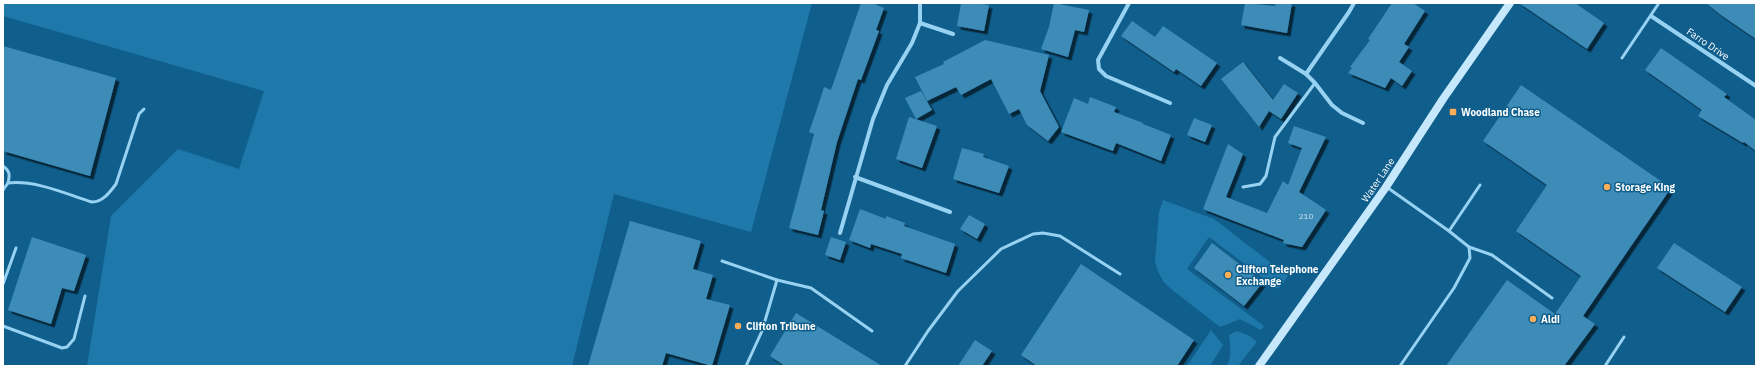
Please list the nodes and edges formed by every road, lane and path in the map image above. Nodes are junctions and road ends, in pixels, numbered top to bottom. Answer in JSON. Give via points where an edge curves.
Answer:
{"nodes":[{"id":1,"x":920,"y":3,"type":"edge"},
{"id":2,"x":1129,"y":3,"type":"edge"},
{"id":3,"x":1354,"y":3,"type":"edge"},
{"id":4,"x":1510,"y":3,"type":"edge"},
{"id":5,"x":1659,"y":3,"type":"edge"},
{"id":6,"x":1651,"y":16,"type":"junction"},
{"id":7,"x":920,"y":23,"type":"junction"},
{"id":8,"x":953,"y":34,"type":"dead end"},
{"id":9,"x":1280,"y":58,"type":"dead end"},
{"id":10,"x":1622,"y":58,"type":"dead end"},
{"id":11,"x":1306,"y":74,"type":"junction"},
{"id":12,"x":1315,"y":83,"type":"junction"},
{"id":13,"x":1756,"y":86,"type":"edge"},
{"id":14,"x":1170,"y":103,"type":"dead end"},
{"id":15,"x":144,"y":109,"type":"dead end"},
{"id":16,"x":1363,"y":123,"type":"dead end"},
{"id":17,"x":3,"y":166,"type":"edge"},
{"id":18,"x":855,"y":177,"type":"junction"},
{"id":19,"x":8,"y":183,"type":"junction"},
{"id":20,"x":1480,"y":185,"type":"dead end"},
{"id":21,"x":1386,"y":187,"type":"junction"},
{"id":22,"x":1243,"y":188,"type":"dead end"},
{"id":23,"x":3,"y":190,"type":"edge"},
{"id":24,"x":950,"y":212,"type":"dead end"},
{"id":25,"x":1450,"y":231,"type":"junction"},
{"id":26,"x":840,"y":233,"type":"dead end"},
{"id":27,"x":1469,"y":247,"type":"junction"},
{"id":28,"x":16,"y":248,"type":"dead end"},
{"id":29,"x":722,"y":261,"type":"dead end"},
{"id":30,"x":1120,"y":274,"type":"dead end"},
{"id":31,"x":777,"y":280,"type":"junction"},
{"id":32,"x":3,"y":284,"type":"edge"},
{"id":33,"x":85,"y":296,"type":"dead end"},
{"id":34,"x":1552,"y":298,"type":"dead end"},
{"id":35,"x":3,"y":326,"type":"edge"},
{"id":36,"x":872,"y":331,"type":"dead end"},
{"id":37,"x":1624,"y":337,"type":"dead end"},
{"id":38,"x":746,"y":366,"type":"edge"},
{"id":39,"x":905,"y":366,"type":"edge"},
{"id":40,"x":1259,"y":366,"type":"edge"},
{"id":41,"x":1400,"y":366,"type":"edge"},
{"id":42,"x":1605,"y":366,"type":"edge"}],
"edges":[{"from":1,"to":7,"type":"street"},
{"from":2,"to":14,"type":"street","via":[[1098,60],[1099,69],[1106,76]]},
{"from":3,"to":11,"type":"street"},
{"from":4,"to":21,"type":"street","name":"Water Lane"},
{"from":5,"to":6,"type":"lane"},
{"from":6,"to":10,"type":"lane"},
{"from":6,"to":13,"type":"street","name":"Farro Drive"},
{"from":7,"to":8,"type":"street"},
{"from":7,"to":18,"type":"street","via":[[912,42],[886,85]]},
{"from":9,"to":11,"type":"street"},
{"from":11,"to":12,"type":"street"},
{"from":12,"to":16,"type":"street","via":[[1342,114]]},
{"from":12,"to":22,"type":"lane","via":[[1275,137],[1266,176],[1260,184]]},
{"from":15,"to":19,"type":"lane","via":[[139,114],[116,184],[98,202],[32,183]]},
{"from":17,"to":19,"type":"lane","via":[[10,176]]},
{"from":18,"to":24,"type":"street"},
{"from":18,"to":26,"type":"street"},
{"from":19,"to":23,"type":"lane"},
{"from":20,"to":25,"type":"lane"},
{"from":21,"to":25,"type":"lane"},
{"from":21,"to":40,"type":"street","name":"Water Lane"},
{"from":25,"to":27,"type":"lane"},
{"from":27,"to":34,"type":"lane","via":[[1492,255]]},
{"from":27,"to":41,"type":"lane","via":[[1470,258],[1454,288]]},
{"from":28,"to":32,"type":"lane"},
{"from":29,"to":31,"type":"lane"},
{"from":30,"to":39,"type":"lane","via":[[1060,236],[1033,234],[1001,249],[958,291]]},
{"from":31,"to":36,"type":"lane","via":[[811,288]]},
{"from":31,"to":38,"type":"lane","via":[[762,331]]},
{"from":33,"to":35,"type":"lane","via":[[74,339],[67,347],[62,348]]},
{"from":37,"to":42,"type":"lane"}]}
